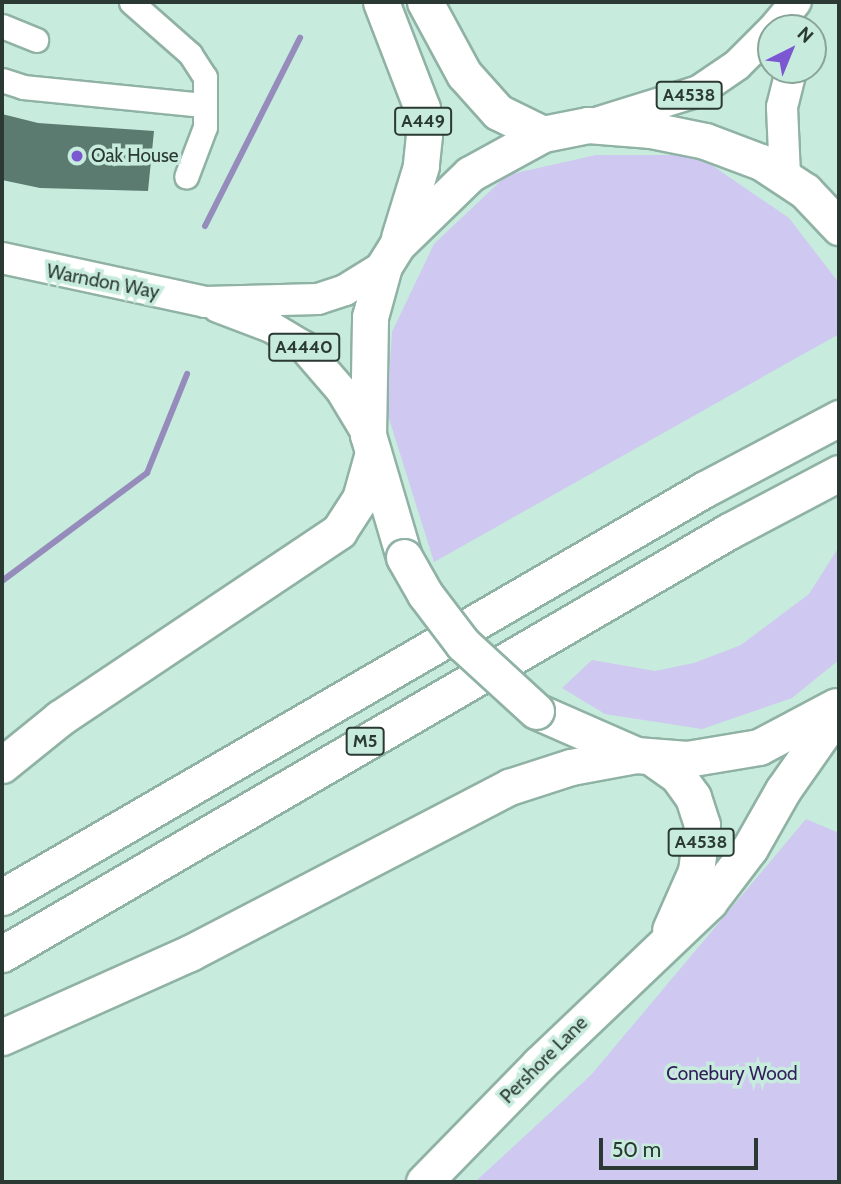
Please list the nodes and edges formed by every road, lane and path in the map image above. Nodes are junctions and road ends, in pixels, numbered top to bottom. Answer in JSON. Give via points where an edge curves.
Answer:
{"nodes":[{"id":1,"x":131,"y":2,"type":"edge"},
{"id":2,"x":381,"y":2,"type":"edge"},
{"id":3,"x":425,"y":2,"type":"edge"},
{"id":4,"x":2,"y":26,"type":"edge"},
{"id":5,"x":36,"y":40,"type":"dead end"},
{"id":6,"x":757,"y":46,"type":"edge"},
{"id":7,"x":2,"y":80,"type":"edge"},
{"id":8,"x":788,"y":84,"type":"edge"},
{"id":9,"x":203,"y":105,"type":"junction"},
{"id":10,"x":588,"y":125,"type":"junction"},
{"id":11,"x":543,"y":134,"type":"junction"},
{"id":12,"x":186,"y":177,"type":"dead end"},
{"id":13,"x":795,"y":183,"type":"junction"},
{"id":14,"x":839,"y":203,"type":"edge"},
{"id":15,"x":839,"y":227,"type":"edge"},
{"id":16,"x":391,"y":256,"type":"junction"},
{"id":17,"x":2,"y":258,"type":"edge"},
{"id":18,"x":205,"y":302,"type":"junction"},
{"id":19,"x":839,"y":418,"type":"edge"},
{"id":20,"x":370,"y":446,"type":"junction"},
{"id":21,"x":839,"y":473,"type":"edge"},
{"id":22,"x":839,"y":705,"type":"edge"},
{"id":23,"x":839,"y":710,"type":"edge"},
{"id":24,"x":643,"y":756,"type":"junction"},
{"id":25,"x":2,"y":765,"type":"edge"},
{"id":26,"x":2,"y":897,"type":"edge"},
{"id":27,"x":666,"y":940,"type":"junction"},
{"id":28,"x":2,"y":954,"type":"edge"},
{"id":29,"x":2,"y":1037,"type":"edge"},
{"id":30,"x":424,"y":1182,"type":"edge"}],
"edges":[{"from":1,"to":9,"type":"street","via":[[190,54],[205,77]]},
{"from":2,"to":16,"type":"highway","number":"A449","via":[[422,108],[424,135],[421,166]]},
{"from":3,"to":11,"type":"highway","via":[[464,74],[498,112]]},
{"from":4,"to":5,"type":"street"},
{"from":6,"to":10,"type":"main road","number":"A4538","via":[[699,91]]},
{"from":7,"to":9,"type":"street","via":[[23,87]]},
{"from":8,"to":13,"type":"main road","via":[[780,130]]},
{"from":9,"to":12,"type":"street","via":[[203,138]]},
{"from":10,"to":11,"type":"highway"},
{"from":10,"to":13,"type":"highway","via":[[705,141],[736,150]]},
{"from":11,"to":16,"type":"highway","via":[[470,174]]},
{"from":13,"to":14,"type":"highway"},
{"from":13,"to":15,"type":"highway"},
{"from":16,"to":18,"type":"main road","name":"Warndon Way","number":"A4440","via":[[345,290],[318,299]]},
{"from":16,"to":20,"type":"highway","via":[[370,317],[366,362]]},
{"from":17,"to":18,"type":"main road","name":"Warndon Way","number":"A4440"},
{"from":18,"to":20,"type":"main road","name":"Warndon Way","number":"A4440","via":[[271,327],[303,346],[335,382]]},
{"from":19,"to":26,"type":"highway","number":"M5","via":[[681,503]]},
{"from":20,"to":24,"type":"highway","bridge":true,"via":[[404,557],[463,644],[536,711]]},
{"from":20,"to":25,"type":"highway","via":[[360,499],[340,531],[60,718]]},
{"from":21,"to":28,"type":"highway","number":"M5","via":[[729,531]]},
{"from":22,"to":24,"type":"highway","via":[[759,747],[719,757]]},
{"from":23,"to":27,"type":"highway","name":"Pershore Lane","number":"A4538","via":[[730,878]]},
{"from":24,"to":27,"type":"highway","name":"Pershore Lane","number":"A4538","via":[[677,775],[693,797],[702,825],[696,871]]},
{"from":24,"to":29,"type":"highway","via":[[571,767],[509,787],[190,953]]},
{"from":27,"to":30,"type":"highway","name":"Pershore Lane","number":"A4538"}]}
